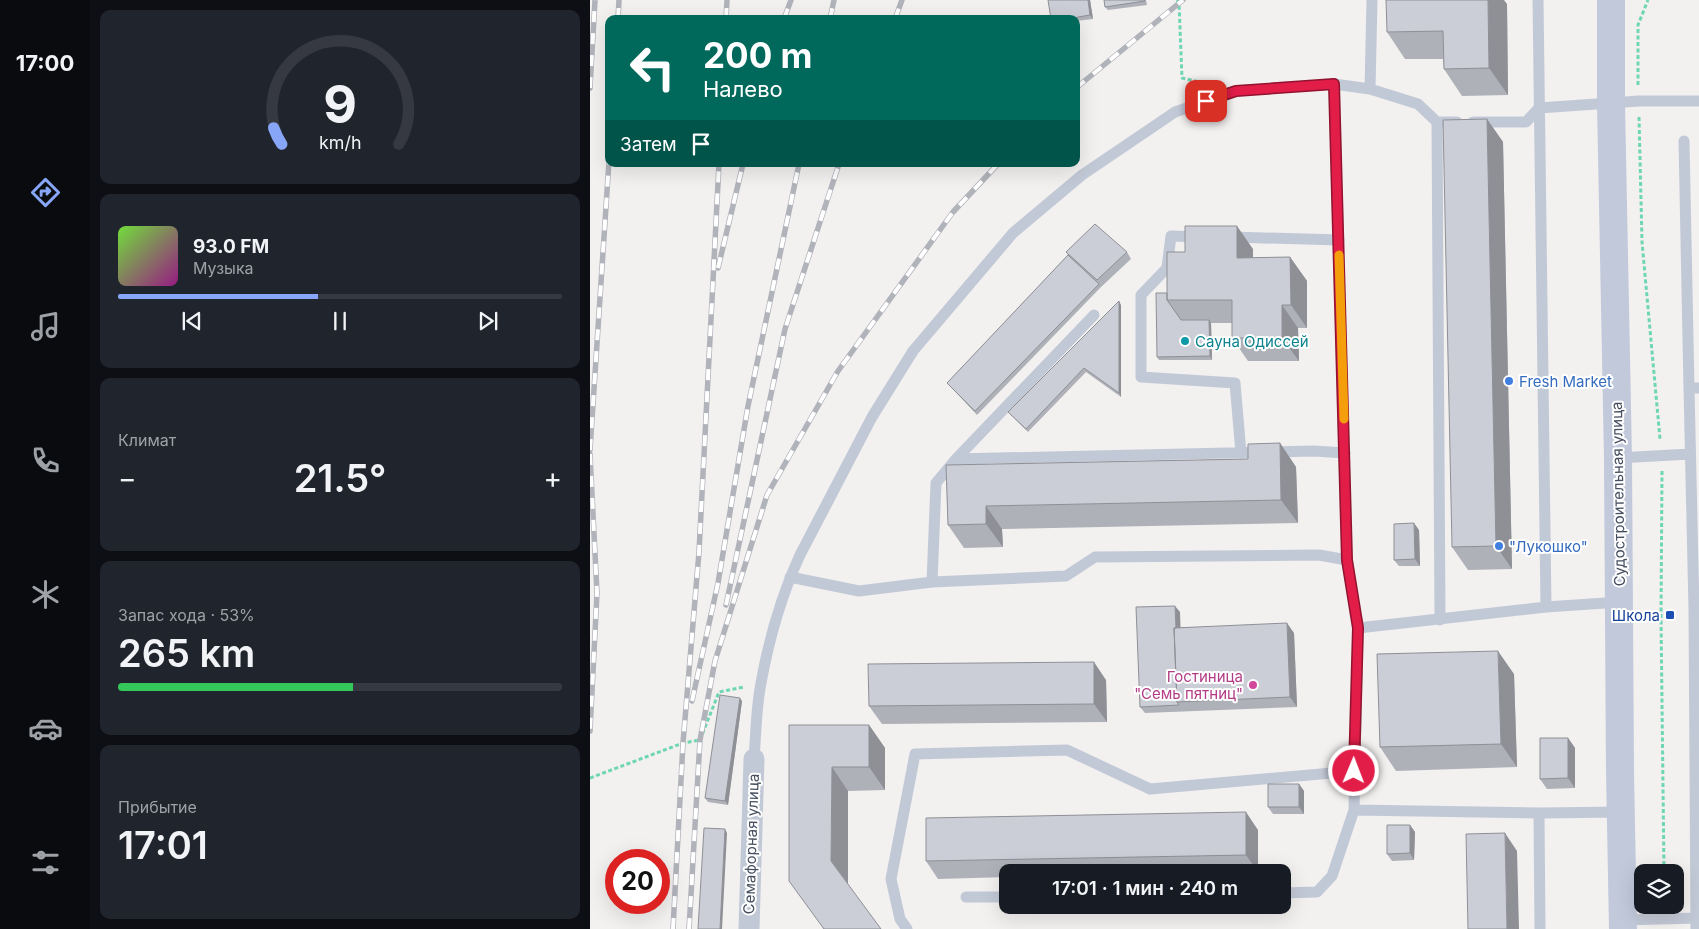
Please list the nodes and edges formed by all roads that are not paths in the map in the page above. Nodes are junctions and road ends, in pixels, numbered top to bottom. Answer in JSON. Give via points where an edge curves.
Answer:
{"nodes":[{"id":1,"x":1372,"y":0,"type":"edge"},
{"id":2,"x":1538,"y":0,"type":"edge"},
{"id":3,"x":1612,"y":0,"type":"edge"},
{"id":4,"x":1334,"y":84,"type":"junction"},
{"id":5,"x":1370,"y":89,"type":"junction"},
{"id":6,"x":1699,"y":101,"type":"edge"},
{"id":7,"x":1610,"y":104,"type":"junction"},
{"id":8,"x":1540,"y":108,"type":"junction"},
{"id":9,"x":1437,"y":122,"type":"junction"},
{"id":10,"x":1684,"y":141,"type":"dead end"},
{"id":11,"x":1339,"y":240,"type":"junction"},
{"id":12,"x":1094,"y":315,"type":"dead end"},
{"id":13,"x":1694,"y":388,"type":"edge"},
{"id":14,"x":1242,"y":453,"type":"junction"},
{"id":15,"x":1345,"y":453,"type":"junction"},
{"id":16,"x":1690,"y":454,"type":"junction"},
{"id":17,"x":1618,"y":458,"type":"junction"},
{"id":18,"x":956,"y":459,"type":"junction"},
{"id":19,"x":1347,"y":560,"type":"junction"},
{"id":20,"x":790,"y":577,"type":"junction"},
{"id":21,"x":932,"y":582,"type":"junction"},
{"id":22,"x":1620,"y":602,"type":"junction"},
{"id":23,"x":1546,"y":607,"type":"junction"},
{"id":24,"x":1696,"y":610,"type":"edge"},
{"id":25,"x":1440,"y":620,"type":"junction"},
{"id":26,"x":1358,"y":628,"type":"junction"},
{"id":27,"x":754,"y":760,"type":"joint"},
{"id":28,"x":1354,"y":771,"type":"junction"},
{"id":29,"x":1354,"y":810,"type":"junction"},
{"id":30,"x":1621,"y":812,"type":"junction"},
{"id":31,"x":1539,"y":813,"type":"junction"},
{"id":32,"x":1291,"y":893,"type":"edge"},
{"id":33,"x":999,"y":896,"type":"edge"},
{"id":34,"x":966,"y":897,"type":"dead end"},
{"id":35,"x":1697,"y":922,"type":"edge"},
{"id":36,"x":1623,"y":924,"type":"edge"},
{"id":37,"x":749,"y":929,"type":"edge"},
{"id":38,"x":908,"y":929,"type":"edge"},
{"id":39,"x":1540,"y":929,"type":"edge"}],
"edges":[{"from":1,"to":5,"type":"lane"},
{"from":2,"to":8,"type":"lane"},
{"from":3,"to":7,"type":"main road","name":"Судостроительная улица"},
{"from":4,"to":5,"type":"lane"},
{"from":4,"to":11,"type":"lane"},
{"from":4,"to":20,"type":"lane","via":[[1236,91],[1175,112],[1082,175],[1012,233],[912,351],[872,416]]},
{"from":5,"to":9,"type":"lane","via":[[1418,104]]},
{"from":6,"to":7,"type":"lane"},
{"from":7,"to":8,"type":"lane"},
{"from":7,"to":17,"type":"main road","name":"Судостроительная улица"},
{"from":8,"to":9,"type":"lane","via":[[1526,122]]},
{"from":8,"to":23,"type":"lane"},
{"from":9,"to":25,"type":"lane"},
{"from":10,"to":13,"type":"lane"},
{"from":11,"to":14,"type":"lane","via":[[1171,236],[1167,268],[1141,296],[1141,377],[1235,383]]},
{"from":11,"to":15,"type":"lane"},
{"from":12,"to":18,"type":"lane"},
{"from":13,"to":16,"type":"lane"},
{"from":14,"to":15,"type":"lane"},
{"from":14,"to":18,"type":"lane"},
{"from":15,"to":19,"type":"lane"},
{"from":16,"to":17,"type":"lane"},
{"from":16,"to":24,"type":"lane"},
{"from":17,"to":22,"type":"main road","name":"Судостроительная улица"},
{"from":18,"to":21,"type":"lane","via":[[936,482]]},
{"from":19,"to":21,"type":"lane","via":[[1319,556],[1094,557],[1066,576]]},
{"from":19,"to":26,"type":"lane"},
{"from":20,"to":21,"type":"lane","via":[[859,591]]},
{"from":20,"to":27,"type":"lane","via":[[773,628],[760,685]]},
{"from":22,"to":23,"type":"lane"},
{"from":22,"to":30,"type":"main road","name":"Судостроительная улица"},
{"from":23,"to":25,"type":"lane"},
{"from":24,"to":35,"type":"lane"},
{"from":25,"to":26,"type":"lane"},
{"from":26,"to":28,"type":"lane"},
{"from":27,"to":37,"type":"street","name":"Семафорная улица"},
{"from":28,"to":29,"type":"lane"},
{"from":28,"to":38,"type":"lane","via":[[1150,789],[1066,750],[915,754],[891,879],[900,919]]},
{"from":29,"to":31,"type":"lane"},
{"from":29,"to":32,"type":"lane","via":[[1332,876],[1317,892]]},
{"from":30,"to":31,"type":"lane"},
{"from":30,"to":36,"type":"main road","name":"Судостроительная улица"},
{"from":31,"to":39,"type":"lane"},
{"from":33,"to":34,"type":"lane"},
{"from":35,"to":36,"type":"lane"}]}
